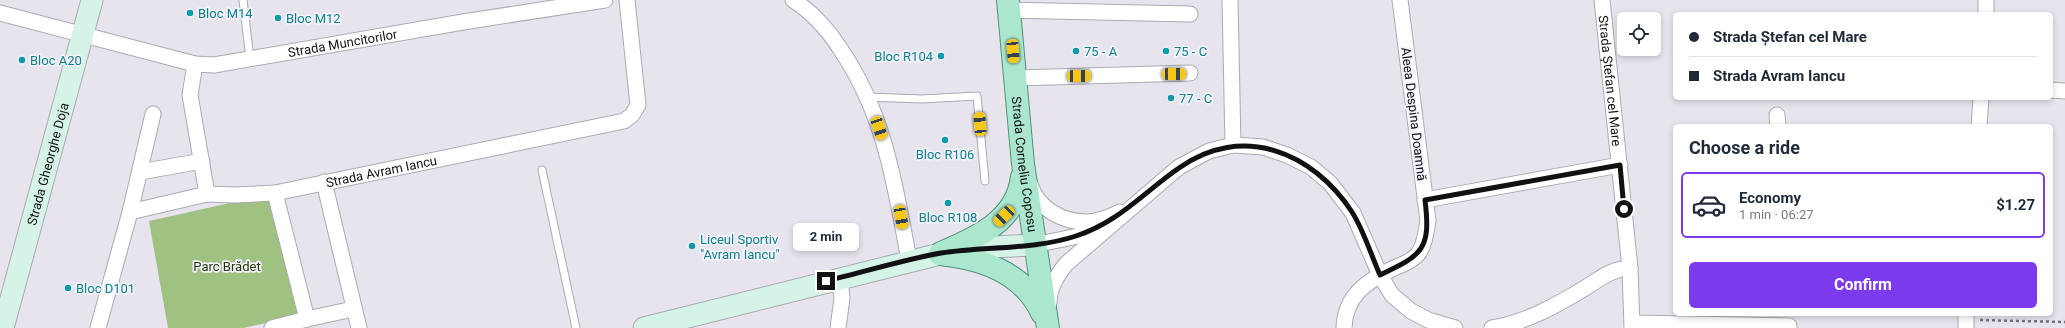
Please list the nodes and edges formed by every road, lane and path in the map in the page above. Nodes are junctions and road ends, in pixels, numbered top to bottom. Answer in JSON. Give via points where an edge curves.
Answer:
{"nodes":[{"id":1,"x":92,"y":0,"type":"edge"},
{"id":2,"x":243,"y":0,"type":"edge"},
{"id":3,"x":605,"y":0,"type":"edge"},
{"id":4,"x":627,"y":0,"type":"edge"},
{"id":5,"x":793,"y":0,"type":"edge"},
{"id":6,"x":1230,"y":0,"type":"edge"},
{"id":7,"x":1400,"y":0,"type":"edge"},
{"id":8,"x":1602,"y":0,"type":"edge"},
{"id":9,"x":1986,"y":0,"type":"edge"},
{"id":10,"x":1009,"y":5,"type":"edge"},
{"id":11,"x":1986,"y":12,"type":"edge"},
{"id":12,"x":0,"y":13,"type":"edge"},
{"id":13,"x":1190,"y":14,"type":"dead end"},
{"id":14,"x":82,"y":36,"type":"junction"},
{"id":15,"x":250,"y":60,"type":"junction"},
{"id":16,"x":195,"y":64,"type":"junction"},
{"id":17,"x":1190,"y":73,"type":"dead end"},
{"id":18,"x":1015,"y":78,"type":"junction"},
{"id":19,"x":2053,"y":90,"type":"edge"},
{"id":20,"x":2065,"y":91,"type":"edge"},
{"id":21,"x":867,"y":97,"type":"junction"},
{"id":22,"x":1981,"y":100,"type":"edge"},
{"id":23,"x":153,"y":114,"type":"dead end"},
{"id":24,"x":1979,"y":124,"type":"edge"},
{"id":25,"x":1233,"y":145,"type":"junction"},
{"id":26,"x":202,"y":161,"type":"junction"},
{"id":27,"x":1023,"y":164,"type":"junction"},
{"id":28,"x":1620,"y":165,"type":"junction"},
{"id":29,"x":542,"y":170,"type":"dead end"},
{"id":30,"x":140,"y":172,"type":"junction"},
{"id":31,"x":985,"y":181,"type":"dead end"},
{"id":32,"x":324,"y":182,"type":"junction"},
{"id":33,"x":275,"y":193,"type":"junction"},
{"id":34,"x":207,"y":194,"type":"junction"},
{"id":35,"x":1425,"y":200,"type":"junction"},
{"id":36,"x":1130,"y":208,"type":"junction"},
{"id":37,"x":130,"y":212,"type":"junction"},
{"id":38,"x":1034,"y":245,"type":"junction"},
{"id":39,"x":940,"y":254,"type":"junction"},
{"id":40,"x":909,"y":260,"type":"junction"},
{"id":41,"x":1630,"y":268,"type":"junction"},
{"id":42,"x":1380,"y":275,"type":"junction"},
{"id":43,"x":840,"y":278,"type":"junction"},
{"id":44,"x":353,"y":310,"type":"junction"},
{"id":45,"x":308,"y":319,"type":"junction"},
{"id":46,"x":699,"y":321,"type":"edge"},
{"id":47,"x":1966,"y":321,"type":"edge"},
{"id":48,"x":2065,"y":322,"type":"edge"},
{"id":49,"x":1789,"y":323,"type":"edge"},
{"id":50,"x":1632,"y":326,"type":"edge"},
{"id":51,"x":1048,"y":327,"type":"edge"},
{"id":52,"x":3,"y":328,"type":"edge"},
{"id":53,"x":98,"y":328,"type":"edge"},
{"id":54,"x":272,"y":328,"type":"edge"},
{"id":55,"x":359,"y":328,"type":"edge"},
{"id":56,"x":576,"y":328,"type":"edge"},
{"id":57,"x":644,"y":328,"type":"edge"},
{"id":58,"x":838,"y":328,"type":"edge"},
{"id":59,"x":1344,"y":328,"type":"edge"},
{"id":60,"x":1455,"y":328,"type":"edge"},
{"id":61,"x":1492,"y":328,"type":"edge"}],
"edges":[{"from":1,"to":14,"type":"street","name":"Strada Gheorghe Doja"},
{"from":2,"to":15,"type":"lane"},
{"from":3,"to":15,"type":"street","name":"Strada Muncitorilor"},
{"from":4,"to":32,"type":"street","name":"Strada Avram Iancu","via":[[638,105],[632,115],[624,121]]},
{"from":5,"to":21,"type":"street","via":[[829,31],[857,74]]},
{"from":6,"to":25,"type":"street"},
{"from":7,"to":35,"type":"street","name":"Aleea Despina Doamnă"},
{"from":8,"to":28,"type":"street","name":"Strada Ștefan cel Mare"},
{"from":9,"to":11,"type":"street"},
{"from":10,"to":13,"type":"street"},
{"from":10,"to":18,"type":"main road","name":"Strada Corneliu Coposu"},
{"from":12,"to":14,"type":"street","name":"Strada Muncitorilor"},
{"from":14,"to":16,"type":"street","name":"Strada Muncitorilor"},
{"from":14,"to":52,"type":"street","name":"Strada Gheorghe Doja"},
{"from":15,"to":16,"type":"street","name":"Strada Muncitorilor","via":[[214,65]]},
{"from":16,"to":26,"type":"street","via":[[190,94]]},
{"from":17,"to":18,"type":"street"},
{"from":18,"to":27,"type":"main road","name":"Strada Corneliu Coposu"},
{"from":19,"to":20,"type":"street"},
{"from":21,"to":31,"type":"lane","via":[[922,99],[977,96]]},
{"from":21,"to":40,"type":"street","via":[[875,113],[893,173]]},
{"from":22,"to":24,"type":"street"},
{"from":23,"to":30,"type":"street"},
{"from":25,"to":36,"type":"street","via":[[1209,151],[1179,167]]},
{"from":25,"to":42,"type":"street","via":[[1263,147],[1311,167],[1330,184],[1353,213]]},
{"from":26,"to":30,"type":"street"},
{"from":26,"to":34,"type":"street"},
{"from":27,"to":36,"type":"street","via":[[1031,187],[1039,200],[1058,216],[1071,221],[1088,222],[1104,219]]},
{"from":27,"to":38,"type":"main road","name":"Strada Corneliu Coposu"},
{"from":27,"to":39,"type":"main road","via":[[1021,185],[1014,203],[1004,216],[970,241]]},
{"from":28,"to":35,"type":"street"},
{"from":28,"to":41,"type":"street","name":"Strada Ștefan cel Mare"},
{"from":29,"to":56,"type":"lane"},
{"from":30,"to":37,"type":"street"},
{"from":32,"to":33,"type":"street","name":"Strada Avram Iancu"},
{"from":32,"to":44,"type":"street"},
{"from":33,"to":34,"type":"street","name":"Strada Avram Iancu"},
{"from":33,"to":45,"type":"street"},
{"from":34,"to":37,"type":"street","name":"Strada Avram Iancu"},
{"from":35,"to":42,"type":"street","name":"Aleea Despina Doamnă","via":[[1428,221],[1426,236],[1418,254]]},
{"from":36,"to":38,"type":"street","via":[[1078,236]]},
{"from":36,"to":51,"type":"street","via":[[1066,264],[1055,278],[1049,295]]},
{"from":37,"to":53,"type":"street"},
{"from":38,"to":39,"type":"street","via":[[992,247]]},
{"from":38,"to":51,"type":"main road","name":"Strada Corneliu Coposu"},
{"from":39,"to":40,"type":"street"},
{"from":39,"to":51,"type":"main road","via":[[963,256],[984,262],[1015,279],[1030,292]]},
{"from":40,"to":43,"type":"street"},
{"from":41,"to":50,"type":"street","name":"Strada Ștefan cel Mare"},
{"from":41,"to":61,"type":"street","via":[[1610,272],[1532,317],[1508,326]]},
{"from":42,"to":59,"type":"street","name":"Aleea Despina Doamnă","via":[[1357,292],[1348,303]]},
{"from":42,"to":60,"type":"street","via":[[1392,296],[1411,310],[1428,320]]},
{"from":43,"to":46,"type":"street"},
{"from":43,"to":58,"type":"street","via":[[842,298]]},
{"from":44,"to":45,"type":"street"},
{"from":44,"to":55,"type":"street"},
{"from":45,"to":54,"type":"street"},
{"from":46,"to":57,"type":"street"},
{"from":47,"to":48,"type":"path"},
{"from":49,"to":50,"type":"street"}]}
